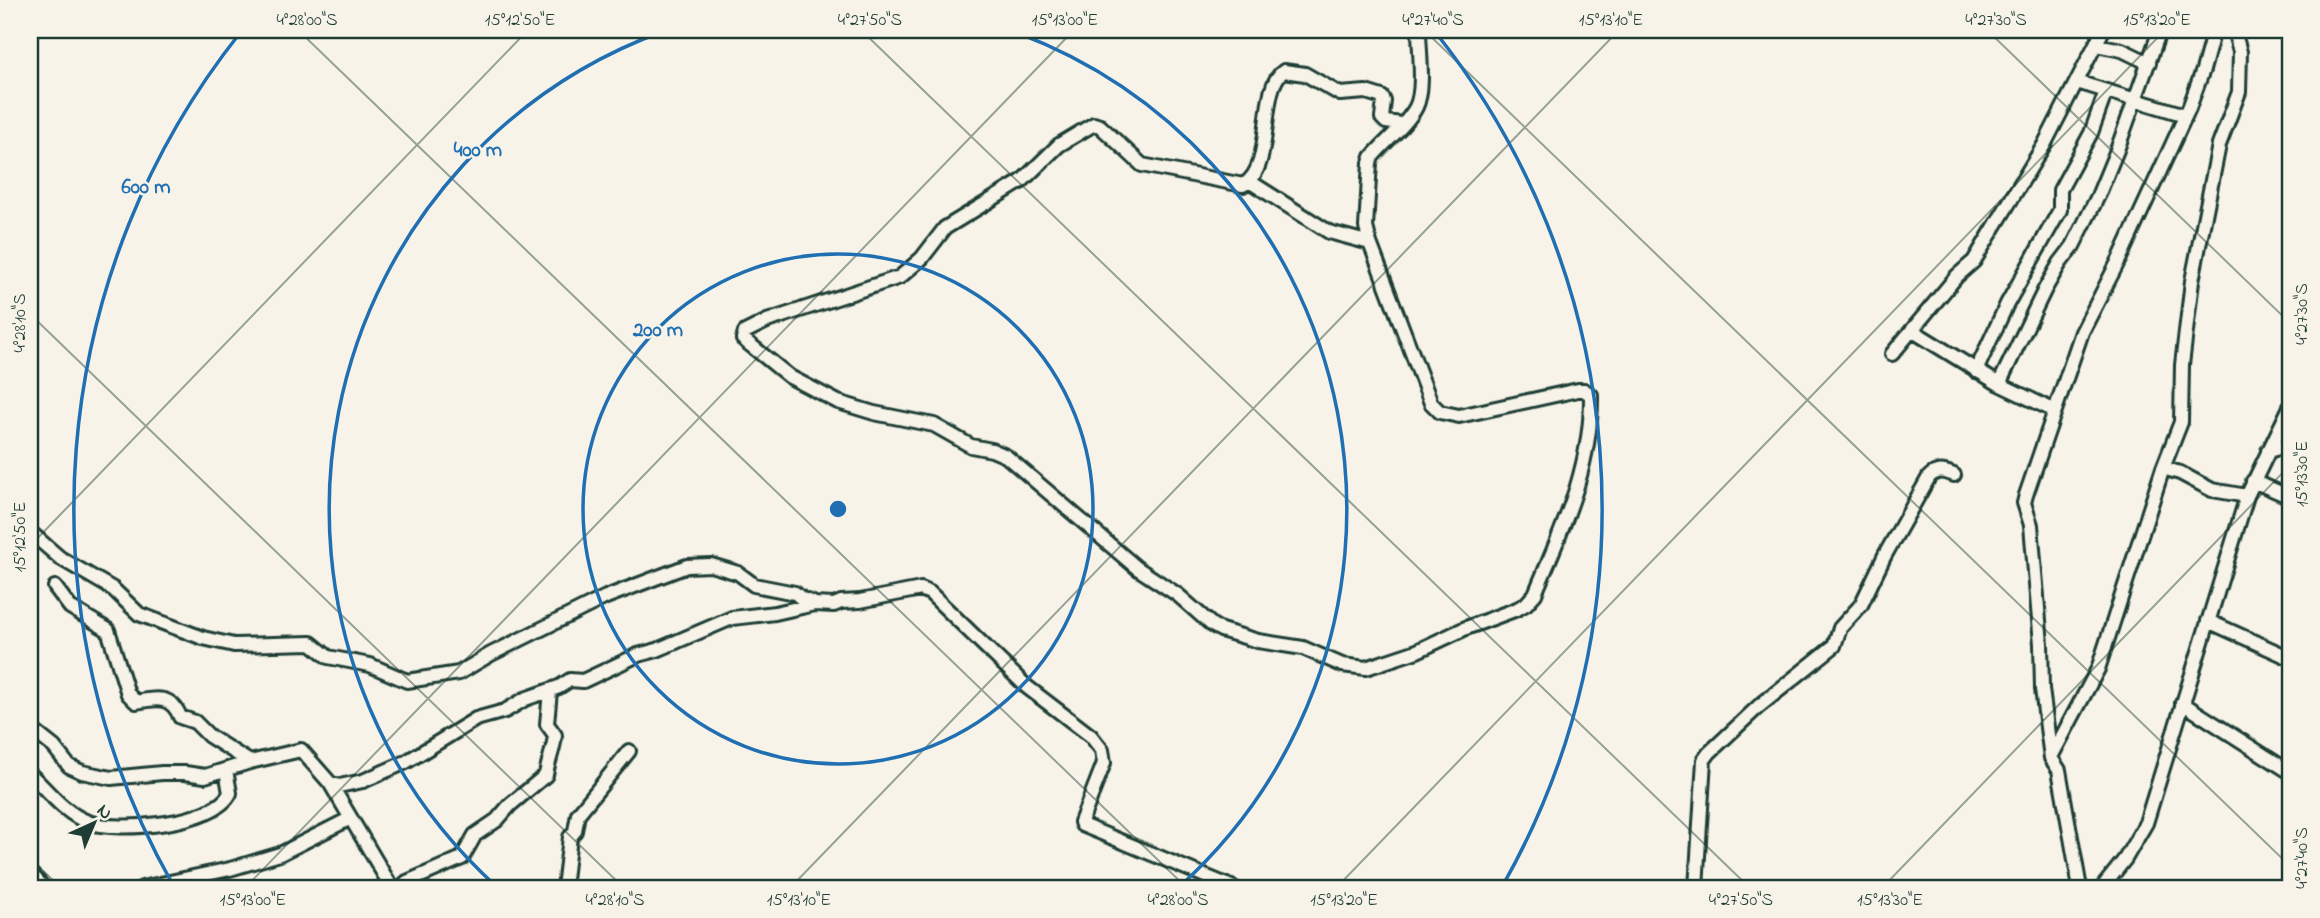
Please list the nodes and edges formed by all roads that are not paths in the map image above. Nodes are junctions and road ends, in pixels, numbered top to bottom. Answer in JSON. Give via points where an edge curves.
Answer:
{"nodes":[{"id":1,"x":1419,"y":30,"type":"edge"},
{"id":2,"x":2103,"y":30,"type":"edge"},
{"id":3,"x":2160,"y":30,"type":"edge"},
{"id":4,"x":2214,"y":30,"type":"edge"},
{"id":5,"x":2234,"y":30,"type":"edge"},
{"id":6,"x":2096,"y":45,"type":"junction"},
{"id":7,"x":2149,"y":63,"type":"junction"},
{"id":8,"x":2077,"y":82,"type":"junction"},
{"id":9,"x":2106,"y":90,"type":"junction"},
{"id":10,"x":2136,"y":99,"type":"junction"},
{"id":11,"x":2185,"y":115,"type":"junction"},
{"id":12,"x":1401,"y":124,"type":"junction"},
{"id":13,"x":1249,"y":181,"type":"junction"},
{"id":14,"x":1370,"y":243,"type":"junction"},
{"id":15,"x":1913,"y":331,"type":"junction"},
{"id":16,"x":1892,"y":354,"type":"dead end"},
{"id":17,"x":1976,"y":371,"type":"junction"},
{"id":18,"x":1999,"y":384,"type":"junction"},
{"id":19,"x":2290,"y":407,"type":"edge"},
{"id":20,"x":2053,"y":410,"type":"junction"},
{"id":21,"x":2290,"y":445,"type":"edge"},
{"id":22,"x":2268,"y":451,"type":"junction"},
{"id":23,"x":2163,"y":468,"type":"junction"},
{"id":24,"x":1954,"y":475,"type":"dead end"},
{"id":25,"x":2253,"y":481,"type":"junction"},
{"id":26,"x":2246,"y":496,"type":"junction"},
{"id":27,"x":2290,"y":497,"type":"edge"},
{"id":28,"x":30,"y":532,"type":"edge"},
{"id":29,"x":55,"y":587,"type":"dead end"},
{"id":30,"x":815,"y":604,"type":"junction"},
{"id":31,"x":2208,"y":621,"type":"junction"},
{"id":32,"x":2290,"y":658,"type":"edge"},
{"id":33,"x":550,"y":691,"type":"junction"},
{"id":34,"x":2182,"y":703,"type":"junction"},
{"id":35,"x":30,"y":728,"type":"edge"},
{"id":36,"x":629,"y":751,"type":"dead end"},
{"id":37,"x":2051,"y":758,"type":"junction"},
{"id":38,"x":250,"y":762,"type":"junction"},
{"id":39,"x":226,"y":770,"type":"junction"},
{"id":40,"x":2290,"y":772,"type":"edge"},
{"id":41,"x":30,"y":774,"type":"edge"},
{"id":42,"x":330,"y":783,"type":"junction"},
{"id":43,"x":349,"y":819,"type":"junction"},
{"id":44,"x":30,"y":873,"type":"edge"},
{"id":45,"x":156,"y":887,"type":"edge"},
{"id":46,"x":44,"y":888,"type":"edge"},
{"id":47,"x":142,"y":888,"type":"edge"},
{"id":48,"x":392,"y":888,"type":"edge"},
{"id":49,"x":400,"y":888,"type":"edge"},
{"id":50,"x":564,"y":888,"type":"edge"},
{"id":51,"x":1234,"y":888,"type":"edge"},
{"id":52,"x":1696,"y":888,"type":"edge"},
{"id":53,"x":2080,"y":888,"type":"edge"},
{"id":54,"x":2102,"y":888,"type":"edge"}],
"edges":[{"from":1,"to":12,"type":"street","via":[[1419,92],[1415,108]]},
{"from":2,"to":6,"type":"street"},
{"from":3,"to":7,"type":"street"},
{"from":4,"to":11,"type":"street"},
{"from":5,"to":23,"type":"street","via":[[2240,52],[2239,92],[2219,145],[2189,301],[2181,422]]},
{"from":6,"to":7,"type":"street","via":[[2122,50]]},
{"from":6,"to":8,"type":"street"},
{"from":7,"to":10,"type":"street"},
{"from":8,"to":9,"type":"street"},
{"from":8,"to":15,"type":"street","via":[[1974,261]]},
{"from":9,"to":10,"type":"street"},
{"from":9,"to":17,"type":"street","via":[[2091,133],[2060,191],[2060,211],[2007,304]]},
{"from":10,"to":11,"type":"street"},
{"from":10,"to":18,"type":"street","via":[[2098,196],[2045,289]]},
{"from":11,"to":20,"type":"street","via":[[2082,332]]},
{"from":12,"to":13,"type":"street","via":[[1381,118],[1382,97],[1366,92],[1340,94],[1305,74],[1284,71],[1276,79],[1265,147]]},
{"from":12,"to":14,"type":"street","via":[[1370,163],[1366,227]]},
{"from":13,"to":14,"type":"street","via":[[1329,232]]},
{"from":13,"to":14,"type":"street","via":[[1243,184],[1142,165],[1094,124],[1059,145],[1022,181],[945,228],[902,275],[767,321],[745,332],[743,339],[790,377],[838,402],[934,425],[971,446],[1006,456],[1137,568],[1221,630],[1366,668],[1503,615],[1530,600],[1575,498],[1591,417],[1591,395],[1584,390],[1459,415],[1440,412],[1431,403]]},
{"from":15,"to":16,"type":"street"},
{"from":15,"to":17,"type":"street"},
{"from":17,"to":18,"type":"street"},
{"from":18,"to":20,"type":"street"},
{"from":19,"to":22,"type":"street"},
{"from":20,"to":37,"type":"street","via":[[2024,503],[2031,526]]},
{"from":21,"to":22,"type":"street"},
{"from":22,"to":25,"type":"street"},
{"from":23,"to":26,"type":"street","via":[[2212,490]]},
{"from":23,"to":37,"type":"street","via":[[2098,669]]},
{"from":24,"to":52,"type":"street","via":[[1943,471],[1929,477],[1861,605],[1840,628],[1834,646],[1758,707],[1704,760]]},
{"from":25,"to":26,"type":"street"},
{"from":25,"to":27,"type":"street"},
{"from":26,"to":31,"type":"street"},
{"from":28,"to":30,"type":"street","via":[[60,558],[113,589],[139,614],[222,643],[309,643],[330,658],[370,666],[407,681],[459,673],[606,597],[687,566],[711,565],[737,573],[754,586],[794,593]]},
{"from":29,"to":38,"type":"street","via":[[69,607],[108,630],[133,701],[170,701],[180,717],[195,722]]},
{"from":30,"to":33,"type":"street","via":[[733,618]]},
{"from":30,"to":51,"type":"street","via":[[834,605],[919,589],[930,593],[1027,687],[1091,736],[1102,750],[1104,763],[1082,825]]},
{"from":31,"to":32,"type":"street"},
{"from":31,"to":34,"type":"street"},
{"from":33,"to":42,"type":"street","via":[[476,719],[380,774],[349,786]]},
{"from":33,"to":49,"type":"street","via":[[547,724],[555,734],[546,775],[475,835],[459,861]]},
{"from":34,"to":40,"type":"street"},
{"from":34,"to":54,"type":"street","via":[[2146,822]]},
{"from":35,"to":39,"type":"street","via":[[69,766],[82,772],[120,779],[162,773],[205,776]]},
{"from":36,"to":50,"type":"street","via":[[578,814],[570,837]]},
{"from":37,"to":53,"type":"street","via":[[2059,771]]},
{"from":38,"to":39,"type":"street"},
{"from":38,"to":42,"type":"street","via":[[301,750]]},
{"from":39,"to":41,"type":"street","via":[[230,793],[222,804],[185,819],[141,826],[89,822],[67,810]]},
{"from":42,"to":43,"type":"street"},
{"from":43,"to":45,"type":"street","via":[[280,854]]},
{"from":43,"to":48,"type":"street"},
{"from":44,"to":46,"type":"street"},
{"from":45,"to":47,"type":"street"}]}
